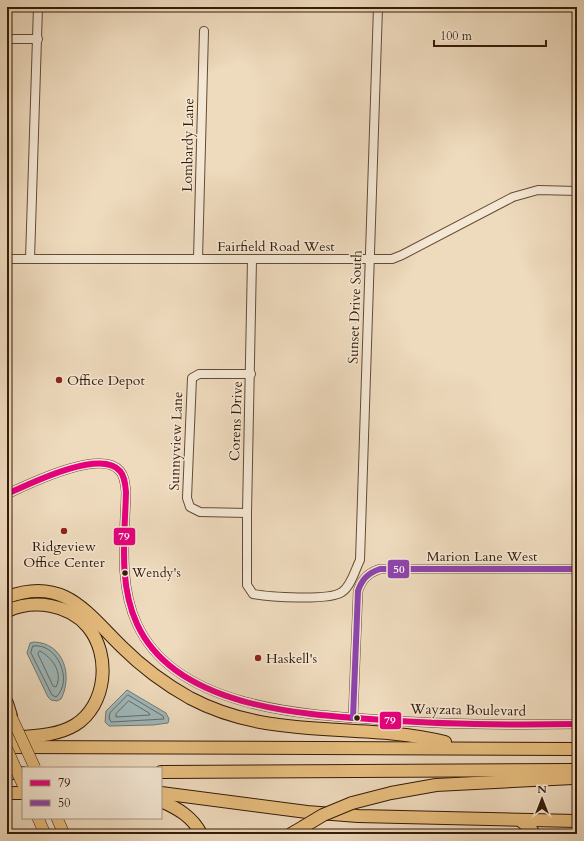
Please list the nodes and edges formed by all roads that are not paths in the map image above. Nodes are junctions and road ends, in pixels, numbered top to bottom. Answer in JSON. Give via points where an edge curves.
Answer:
{"nodes":[{"id":1,"x":38,"y":7,"type":"edge"},
{"id":2,"x":378,"y":7,"type":"edge"},
{"id":3,"x":204,"y":31,"type":"dead end"},
{"id":4,"x":7,"y":39,"type":"edge"},
{"id":5,"x":38,"y":39,"type":"junction"},
{"id":6,"x":577,"y":191,"type":"edge"},
{"id":7,"x":7,"y":259,"type":"edge"},
{"id":8,"x":30,"y":259,"type":"junction"},
{"id":9,"x":198,"y":259,"type":"junction"},
{"id":10,"x":252,"y":259,"type":"junction"},
{"id":11,"x":370,"y":259,"type":"junction"},
{"id":12,"x":251,"y":374,"type":"junction"},
{"id":13,"x":7,"y":494,"type":"edge"},
{"id":14,"x":247,"y":513,"type":"junction"},
{"id":15,"x":577,"y":569,"type":"edge"},
{"id":16,"x":247,"y":585,"type":"joint"},
{"id":17,"x":7,"y":597,"type":"edge"},
{"id":18,"x":26,"y":606,"type":"junction"},
{"id":19,"x":7,"y":611,"type":"edge"},
{"id":20,"x":7,"y":618,"type":"edge"},
{"id":21,"x":7,"y":703,"type":"edge"},
{"id":22,"x":9,"y":711,"type":"edge"},
{"id":23,"x":353,"y":718,"type":"junction"},
{"id":24,"x":577,"y":724,"type":"edge"},
{"id":25,"x":7,"y":738,"type":"edge"},
{"id":26,"x":465,"y":747,"type":"junction"},
{"id":27,"x":7,"y":748,"type":"edge"},
{"id":28,"x":577,"y":749,"type":"edge"},
{"id":29,"x":35,"y":767,"type":"edge"},
{"id":30,"x":577,"y":770,"type":"edge"},
{"id":31,"x":162,"y":772,"type":"edge"},
{"id":32,"x":7,"y":773,"type":"edge"},
{"id":33,"x":22,"y":773,"type":"edge"},
{"id":34,"x":577,"y":778,"type":"edge"},
{"id":35,"x":22,"y":783,"type":"edge"},
{"id":36,"x":7,"y":793,"type":"edge"},
{"id":37,"x":22,"y":793,"type":"edge"},
{"id":38,"x":162,"y":793,"type":"edge"},
{"id":39,"x":162,"y":801,"type":"edge"},
{"id":40,"x":38,"y":819,"type":"edge"},
{"id":41,"x":57,"y":819,"type":"edge"},
{"id":42,"x":520,"y":820,"type":"junction"},
{"id":43,"x":577,"y":821,"type":"edge"},
{"id":44,"x":7,"y":830,"type":"edge"},
{"id":45,"x":10,"y":834,"type":"edge"},
{"id":46,"x":44,"y":834,"type":"edge"},
{"id":47,"x":64,"y":834,"type":"edge"},
{"id":48,"x":201,"y":834,"type":"edge"},
{"id":49,"x":291,"y":834,"type":"edge"},
{"id":50,"x":534,"y":834,"type":"edge"}],
"edges":[{"from":1,"to":5,"type":"street"},
{"from":2,"to":11,"type":"street","name":"Sunset Drive South"},
{"from":3,"to":9,"type":"street","name":"Lombardy Lane"},
{"from":4,"to":5,"type":"street"},
{"from":5,"to":8,"type":"street"},
{"from":6,"to":11,"type":"street","name":"Fairfield Road West","via":[[538,190],[513,197],[402,255],[392,259]]},
{"from":7,"to":8,"type":"street","name":"Fairfield Road West"},
{"from":8,"to":9,"type":"street","name":"Fairfield Road West"},
{"from":9,"to":10,"type":"street","name":"Fairfield Road West"},
{"from":10,"to":11,"type":"street","name":"Fairfield Road West"},
{"from":10,"to":12,"type":"street","name":"Corens Drive"},
{"from":11,"to":16,"type":"street","name":"Sunset Drive South","via":[[360,560],[346,589],[332,597],[266,597],[253,594]]},
{"from":12,"to":14,"type":"street","name":"Corens Drive"},
{"from":12,"to":14,"type":"street","name":"Sunnyview Lane","via":[[200,374],[192,378],[187,498],[190,507],[200,512]]},
{"from":13,"to":23,"type":"street","name":"Wayzata Boulevard","via":[[78,467],[101,462],[115,467],[125,482],[124,561],[128,595],[137,623],[166,661],[196,683],[231,698],[280,710]]},
{"from":14,"to":16,"type":"street","name":"Corens Drive"},
{"from":15,"to":23,"type":"street","name":"Marion Lane West","via":[[380,569],[366,577],[358,591]]},
{"from":17,"to":26,"type":"highway","via":[[36,591],[58,595],[79,604],[137,661],[165,682],[206,705],[236,716],[269,725],[422,737]]},
{"from":18,"to":19,"type":"highway"},
{"from":18,"to":20,"type":"highway"},
{"from":18,"to":25,"type":"highway","via":[[60,607],[88,627],[99,648],[102,685],[96,702],[83,720],[75,725],[51,734]]},
{"from":21,"to":22,"type":"highway"},
{"from":22,"to":29,"type":"main road","bridge":true},
{"from":23,"to":24,"type":"street","name":"Wayzata Boulevard","via":[[450,724]]},
{"from":26,"to":27,"type":"highway"},
{"from":26,"to":28,"type":"highway"},
{"from":27,"to":35,"type":"main road","bridge":true},
{"from":30,"to":31,"type":"highway"},
{"from":32,"to":33,"type":"highway"},
{"from":34,"to":49,"type":"highway","bridge":true,"via":[[436,786],[391,793],[352,803],[323,815]]},
{"from":36,"to":37,"type":"highway"},
{"from":38,"to":42,"type":"highway","via":[[307,812]]},
{"from":39,"to":48,"type":"highway","via":[[194,822]]},
{"from":40,"to":46,"type":"main road"},
{"from":41,"to":47,"type":"main road"},
{"from":42,"to":43,"type":"highway"},
{"from":42,"to":50,"type":"highway"},
{"from":44,"to":45,"type":"street"}]}
